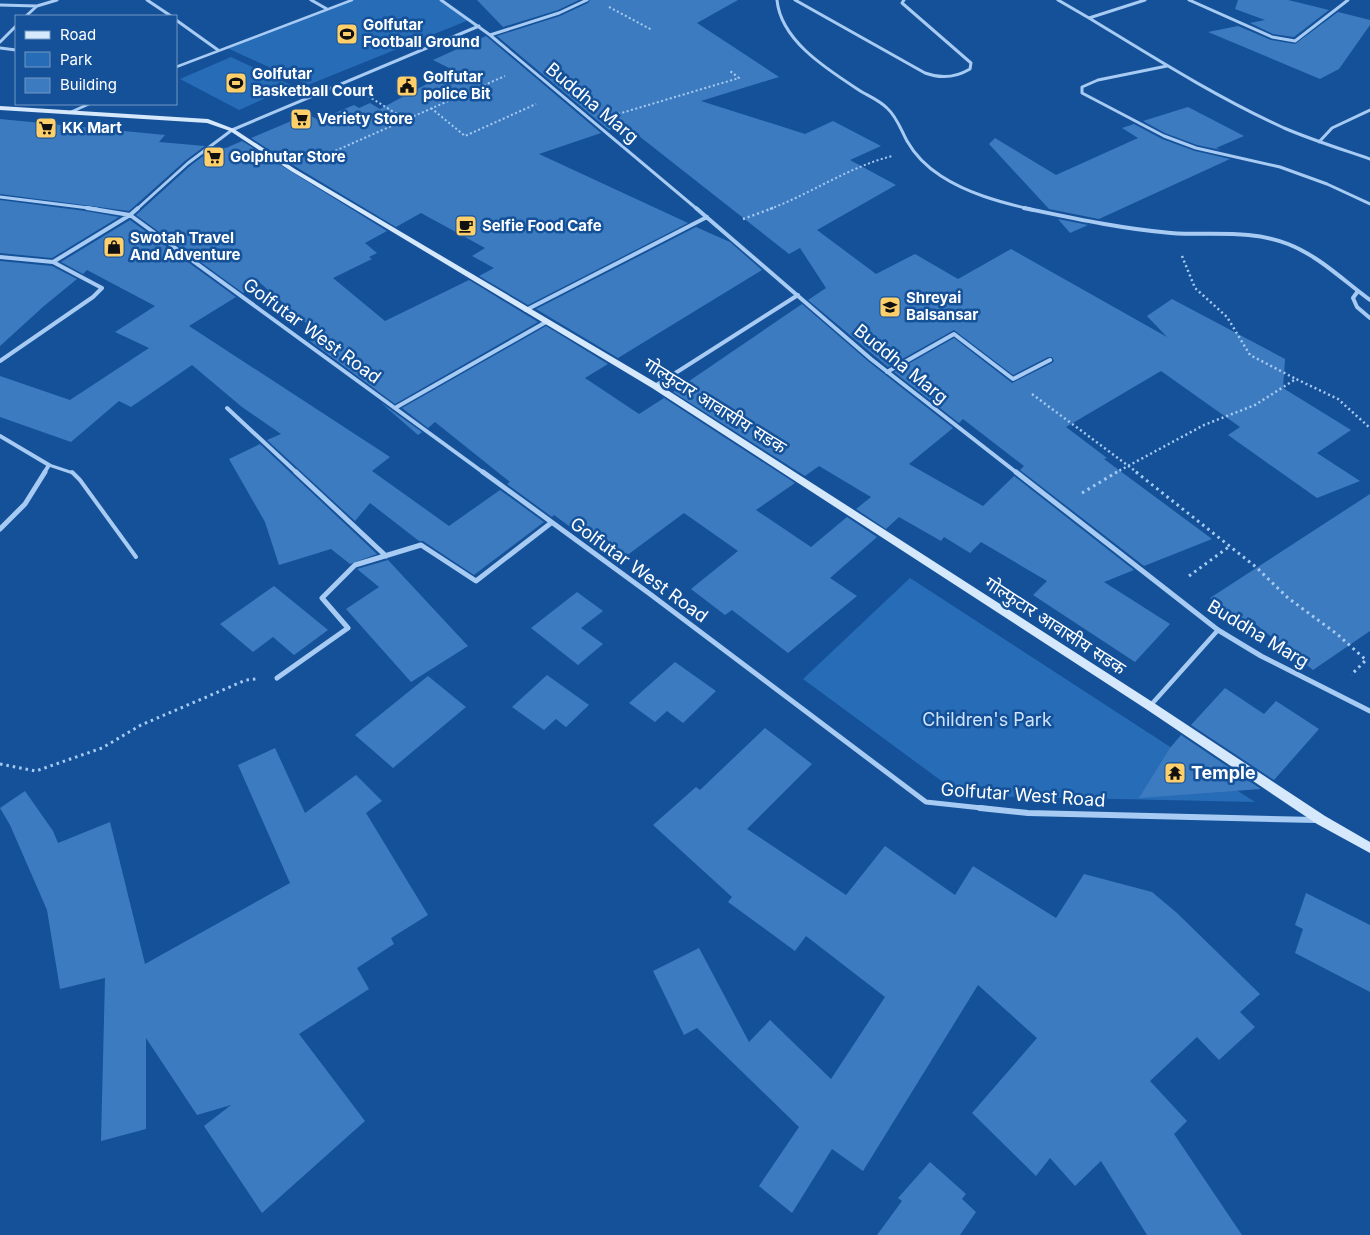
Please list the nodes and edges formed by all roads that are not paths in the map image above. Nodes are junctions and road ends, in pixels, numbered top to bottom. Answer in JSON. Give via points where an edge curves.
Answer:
{"nodes":[{"id":1,"x":57,"y":0,"type":"edge"},
{"id":2,"x":147,"y":0,"type":"edge"},
{"id":3,"x":311,"y":0,"type":"edge"},
{"id":4,"x":352,"y":0,"type":"edge"},
{"id":5,"x":441,"y":0,"type":"edge"},
{"id":6,"x":587,"y":0,"type":"edge"},
{"id":7,"x":778,"y":0,"type":"edge"},
{"id":8,"x":796,"y":0,"type":"edge"},
{"id":9,"x":904,"y":0,"type":"edge"},
{"id":10,"x":1058,"y":0,"type":"edge"},
{"id":11,"x":1146,"y":0,"type":"edge"},
{"id":12,"x":1189,"y":0,"type":"edge"},
{"id":13,"x":1348,"y":0,"type":"edge"},
{"id":14,"x":0,"y":5,"type":"edge"},
{"id":15,"x":37,"y":6,"type":"junction"},
{"id":16,"x":327,"y":9,"type":"junction"},
{"id":17,"x":27,"y":15,"type":"edge"},
{"id":18,"x":170,"y":15,"type":"edge"},
{"id":19,"x":1089,"y":18,"type":"junction"},
{"id":20,"x":178,"y":21,"type":"edge"},
{"id":21,"x":479,"y":26,"type":"junction"},
{"id":22,"x":15,"y":27,"type":"edge"},
{"id":23,"x":490,"y":35,"type":"junction"},
{"id":24,"x":0,"y":42,"type":"edge"},
{"id":25,"x":0,"y":48,"type":"edge"},
{"id":26,"x":15,"y":50,"type":"edge"},
{"id":27,"x":218,"y":50,"type":"junction"},
{"id":28,"x":178,"y":66,"type":"edge"},
{"id":29,"x":1167,"y":66,"type":"junction"},
{"id":30,"x":87,"y":105,"type":"edge"},
{"id":31,"x":0,"y":108,"type":"edge"},
{"id":32,"x":1370,"y":110,"type":"edge"},
{"id":33,"x":71,"y":112,"type":"junction"},
{"id":34,"x":232,"y":130,"type":"junction"},
{"id":35,"x":1319,"y":142,"type":"junction"},
{"id":36,"x":1370,"y":159,"type":"edge"},
{"id":37,"x":0,"y":198,"type":"edge"},
{"id":38,"x":1370,"y":204,"type":"edge"},
{"id":39,"x":130,"y":215,"type":"junction"},
{"id":40,"x":707,"y":217,"type":"junction"},
{"id":41,"x":0,"y":257,"type":"edge"},
{"id":42,"x":53,"y":262,"type":"junction"},
{"id":43,"x":1358,"y":291,"type":"junction"},
{"id":44,"x":798,"y":295,"type":"junction"},
{"id":45,"x":1370,"y":300,"type":"edge"},
{"id":46,"x":526,"y":310,"type":"junction"},
{"id":47,"x":1370,"y":318,"type":"edge"},
{"id":48,"x":546,"y":322,"type":"junction"},
{"id":49,"x":1050,"y":360,"type":"dead end"},
{"id":50,"x":0,"y":361,"type":"edge"},
{"id":51,"x":887,"y":372,"type":"junction"},
{"id":52,"x":655,"y":386,"type":"junction"},
{"id":53,"x":227,"y":408,"type":"dead end"},
{"id":54,"x":394,"y":408,"type":"junction"},
{"id":55,"x":0,"y":436,"type":"edge"},
{"id":56,"x":48,"y":465,"type":"junction"},
{"id":57,"x":551,"y":523,"type":"junction"},
{"id":58,"x":0,"y":529,"type":"edge"},
{"id":59,"x":386,"y":556,"type":"junction"},
{"id":60,"x":136,"y":557,"type":"dead end"},
{"id":61,"x":1218,"y":630,"type":"junction"},
{"id":62,"x":276,"y":678,"type":"road end"},
{"id":63,"x":1150,"y":706,"type":"junction"},
{"id":64,"x":1370,"y":712,"type":"edge"},
{"id":65,"x":1321,"y":820,"type":"junction"},
{"id":66,"x":1370,"y":848,"type":"edge"}],
"edges":[{"from":1,"to":15,"type":"street"},
{"from":2,"to":18,"type":"street"},
{"from":3,"to":16,"type":"street"},
{"from":4,"to":16,"type":"street"},
{"from":5,"to":21,"type":"street","name":"Buddha Marg"},
{"from":6,"to":23,"type":"street","via":[[559,14]]},
{"from":7,"to":43,"type":"street","via":[[776,6],[780,19],[792,35],[814,57],[884,105],[914,152],[930,168],[953,183],[1025,208],[1096,222],[1174,233],[1245,233],[1271,238],[1291,244]]},
{"from":8,"to":9,"type":"street","via":[[932,76],[947,78],[970,69],[971,63],[905,6]]},
{"from":10,"to":19,"type":"street"},
{"from":11,"to":19,"type":"street"},
{"from":12,"to":13,"type":"street","via":[[1272,37],[1295,41]]},
{"from":14,"to":15,"type":"street"},
{"from":15,"to":17,"type":"street"},
{"from":16,"to":27,"type":"street"},
{"from":19,"to":29,"type":"street"},
{"from":20,"to":27,"type":"street"},
{"from":21,"to":23,"type":"street","name":"Buddha Marg"},
{"from":21,"to":34,"type":"street"},
{"from":22,"to":24,"type":"street"},
{"from":23,"to":40,"type":"street","name":"Buddha Marg"},
{"from":25,"to":26,"type":"street"},
{"from":27,"to":28,"type":"street"},
{"from":29,"to":35,"type":"street","via":[[1274,123]]},
{"from":29,"to":38,"type":"street","via":[[1098,80],[1082,87],[1082,93],[1164,136],[1196,148],[1280,167]]},
{"from":30,"to":33,"type":"street"},
{"from":31,"to":33,"type":"main road","name":"गोल्फुटार आवासीय सडक"},
{"from":32,"to":35,"type":"street","via":[[1332,128]]},
{"from":33,"to":34,"type":"main road","name":"गोल्फुटार आवासीय सडक","via":[[208,121]]},
{"from":34,"to":39,"type":"street","via":[[188,163]]},
{"from":34,"to":46,"type":"main road","name":"गोल्फुटार आवासीय सडक"},
{"from":35,"to":36,"type":"street"},
{"from":37,"to":39,"type":"street"},
{"from":39,"to":42,"type":"street"},
{"from":39,"to":54,"type":"street","name":"Golfutar West Road"},
{"from":40,"to":44,"type":"street","name":"Buddha Marg"},
{"from":40,"to":46,"type":"street"},
{"from":41,"to":42,"type":"street"},
{"from":42,"to":50,"type":"street","via":[[102,288]]},
{"from":43,"to":45,"type":"street"},
{"from":43,"to":47,"type":"street","via":[[1353,298],[1357,307]]},
{"from":44,"to":51,"type":"street","name":"Buddha Marg"},
{"from":44,"to":52,"type":"street"},
{"from":46,"to":48,"type":"main road","name":"गोल्फुटार आवासीय सडक"},
{"from":48,"to":52,"type":"main road","name":"गोल्फुटार आवासीय सडक"},
{"from":48,"to":54,"type":"street"},
{"from":49,"to":51,"type":"street","via":[[1014,379],[954,334]]},
{"from":51,"to":61,"type":"street","name":"Buddha Marg"},
{"from":52,"to":63,"type":"main road","name":"गोल्फुटार आवासीय सडक"},
{"from":53,"to":59,"type":"street"},
{"from":54,"to":57,"type":"street","name":"Golfutar West Road"},
{"from":55,"to":56,"type":"street"},
{"from":56,"to":58,"type":"street","via":[[25,504]]},
{"from":56,"to":60,"type":"lane","via":[[72,472],[80,480]]},
{"from":57,"to":59,"type":"street","via":[[476,581],[421,544]]},
{"from":57,"to":65,"type":"street","name":"Golfutar West Road","via":[[926,802],[1028,813]]},
{"from":59,"to":62,"type":"street","via":[[355,565],[322,598],[348,628]]},
{"from":61,"to":63,"type":"street"},
{"from":61,"to":64,"type":"street","name":"Buddha Marg"},
{"from":63,"to":65,"type":"main road","name":"गोल्फुटार आवासीय सडक"},
{"from":65,"to":66,"type":"main road","name":"गोल्फुटार आवासीय सडक"}]}
